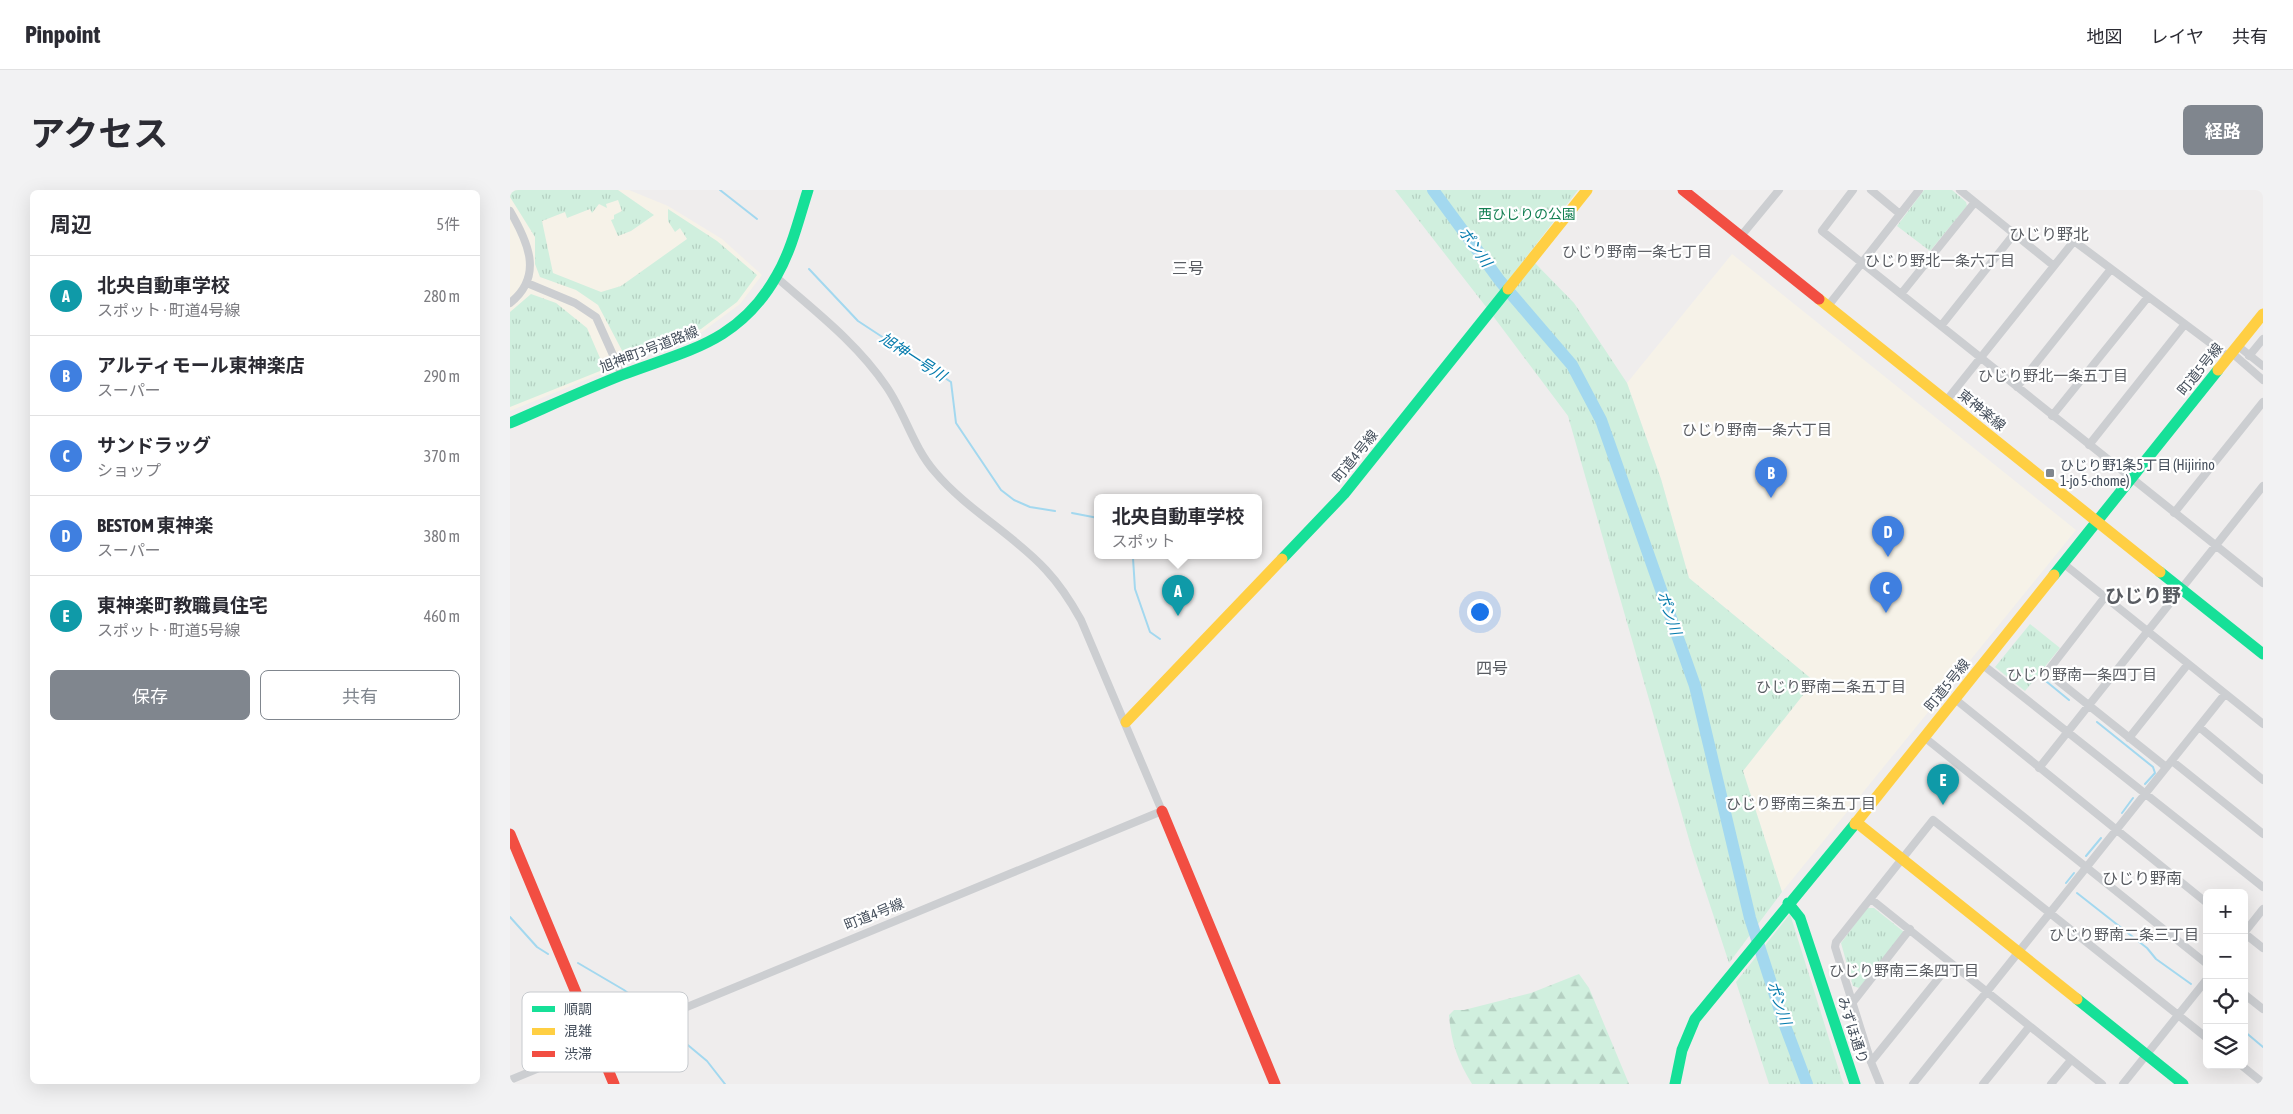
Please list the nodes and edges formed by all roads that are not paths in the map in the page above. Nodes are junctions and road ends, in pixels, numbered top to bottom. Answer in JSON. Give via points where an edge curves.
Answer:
{"nodes":[{"id":1,"x":808,"y":190,"type":"edge"},
{"id":2,"x":1587,"y":190,"type":"edge"},
{"id":3,"x":1684,"y":190,"type":"edge"},
{"id":4,"x":1854,"y":190,"type":"edge"},
{"id":5,"x":1871,"y":190,"type":"edge"},
{"id":6,"x":1919,"y":190,"type":"edge"},
{"id":7,"x":1960,"y":190,"type":"edge"},
{"id":8,"x":1776,"y":191,"type":"edge"},
{"id":9,"x":1975,"y":202,"type":"junction"},
{"id":10,"x":510,"y":211,"type":"edge"},
{"id":11,"x":1900,"y":214,"type":"junction"},
{"id":12,"x":2014,"y":234,"type":"junction"},
{"id":13,"x":1741,"y":236,"type":"junction"},
{"id":14,"x":1861,"y":263,"type":"junction"},
{"id":15,"x":2054,"y":266,"type":"junction"},
{"id":16,"x":2112,"y":269,"type":"junction"},
{"id":17,"x":776,"y":277,"type":"junction"},
{"id":18,"x":527,"y":283,"type":"junction"},
{"id":19,"x":1901,"y":294,"type":"junction"},
{"id":20,"x":2148,"y":297,"type":"junction"},
{"id":21,"x":510,"y":303,"type":"edge"},
{"id":22,"x":1828,"y":306,"type":"junction"},
{"id":23,"x":2263,"y":314,"type":"edge"},
{"id":24,"x":2185,"y":324,"type":"junction"},
{"id":25,"x":1941,"y":326,"type":"junction"},
{"id":26,"x":2263,"y":339,"type":"edge"},
{"id":27,"x":2233,"y":352,"type":"junction"},
{"id":28,"x":2250,"y":356,"type":"junction"},
{"id":29,"x":1980,"y":359,"type":"junction"},
{"id":30,"x":2263,"y":366,"type":"edge"},
{"id":31,"x":622,"y":375,"type":"junction"},
{"id":32,"x":2263,"y":380,"type":"edge"},
{"id":33,"x":2017,"y":387,"type":"junction"},
{"id":34,"x":1946,"y":401,"type":"junction"},
{"id":35,"x":2263,"y":402,"type":"edge"},
{"id":36,"x":2052,"y":416,"type":"junction"},
{"id":37,"x":510,"y":423,"type":"edge"},
{"id":38,"x":2089,"y":445,"type":"junction"},
{"id":39,"x":2132,"y":479,"type":"junction"},
{"id":40,"x":2263,"y":486,"type":"edge"},
{"id":41,"x":2174,"y":513,"type":"junction"},
{"id":42,"x":2098,"y":522,"type":"junction"},
{"id":43,"x":2215,"y":546,"type":"junction"},
{"id":44,"x":2064,"y":564,"type":"junction"},
{"id":45,"x":2263,"y":570,"type":"edge"},
{"id":46,"x":2260,"y":581,"type":"edge"},
{"id":47,"x":2182,"y":589,"type":"junction"},
{"id":48,"x":2105,"y":597,"type":"junction"},
{"id":49,"x":2147,"y":631,"type":"junction"},
{"id":50,"x":2263,"y":654,"type":"edge"},
{"id":51,"x":2188,"y":664,"type":"junction"},
{"id":52,"x":1983,"y":665,"type":"junction"},
{"id":53,"x":2225,"y":694,"type":"junction"},
{"id":54,"x":1955,"y":699,"type":"junction"},
{"id":55,"x":2088,"y":705,"type":"junction"},
{"id":56,"x":1126,"y":722,"type":"junction"},
{"id":57,"x":2263,"y":724,"type":"edge"},
{"id":58,"x":2198,"y":727,"type":"junction"},
{"id":59,"x":2067,"y":732,"type":"junction"},
{"id":60,"x":1924,"y":738,"type":"junction"},
{"id":61,"x":2129,"y":738,"type":"junction"},
{"id":62,"x":2172,"y":761,"type":"junction"},
{"id":63,"x":2039,"y":768,"type":"junction"},
{"id":64,"x":2166,"y":768,"type":"junction"},
{"id":65,"x":2263,"y":780,"type":"edge"},
{"id":66,"x":2145,"y":794,"type":"junction"},
{"id":67,"x":1162,"y":811,"type":"junction"},
{"id":68,"x":1856,"y":822,"type":"junction"},
{"id":69,"x":2117,"y":830,"type":"junction"},
{"id":70,"x":510,"y":834,"type":"edge"},
{"id":71,"x":2263,"y":834,"type":"edge"},
{"id":72,"x":1902,"y":859,"type":"junction"},
{"id":73,"x":2087,"y":869,"type":"junction"},
{"id":74,"x":2263,"y":887,"type":"edge"},
{"id":75,"x":1871,"y":899,"type":"junction"},
{"id":76,"x":2203,"y":900,"type":"edge"},
{"id":77,"x":1788,"y":903,"type":"junction"},
{"id":78,"x":2263,"y":909,"type":"edge"},
{"id":79,"x":2050,"y":913,"type":"junction"},
{"id":80,"x":2248,"y":928,"type":"edge"},
{"id":81,"x":1910,"y":930,"type":"junction"},
{"id":82,"x":2245,"y":934,"type":"edge"},
{"id":83,"x":2263,"y":948,"type":"edge"},
{"id":84,"x":2019,"y":953,"type":"junction"},
{"id":85,"x":2203,"y":961,"type":"edge"},
{"id":86,"x":1950,"y":964,"type":"junction"},
{"id":87,"x":2203,"y":984,"type":"edge"},
{"id":88,"x":575,"y":992,"type":"edge"},
{"id":89,"x":1987,"y":993,"type":"junction"},
{"id":90,"x":2248,"y":997,"type":"edge"},
{"id":91,"x":1853,"y":1002,"type":"junction"},
{"id":92,"x":688,"y":1006,"type":"edge"},
{"id":93,"x":2263,"y":1009,"type":"edge"},
{"id":94,"x":2179,"y":1016,"type":"junction"},
{"id":95,"x":2029,"y":1027,"type":"junction"},
{"id":96,"x":2203,"y":1035,"type":"edge"},
{"id":97,"x":2146,"y":1055,"type":"junction"},
{"id":98,"x":2071,"y":1060,"type":"junction"},
{"id":99,"x":1871,"y":1062,"type":"junction"},
{"id":100,"x":2246,"y":1069,"type":"edge"},
{"id":101,"x":529,"y":1072,"type":"edge"},
{"id":102,"x":609,"y":1072,"type":"edge"},
{"id":103,"x":510,"y":1080,"type":"edge"},
{"id":104,"x":2263,"y":1083,"type":"edge"},
{"id":105,"x":614,"y":1084,"type":"edge"},
{"id":106,"x":1276,"y":1084,"type":"edge"},
{"id":107,"x":1675,"y":1084,"type":"edge"},
{"id":108,"x":1855,"y":1084,"type":"edge"},
{"id":109,"x":1880,"y":1084,"type":"edge"},
{"id":110,"x":1913,"y":1084,"type":"edge"},
{"id":111,"x":1983,"y":1084,"type":"edge"},
{"id":112,"x":2051,"y":1084,"type":"edge"},
{"id":113,"x":2102,"y":1084,"type":"edge"},
{"id":114,"x":2124,"y":1084,"type":"edge"},
{"id":115,"x":2183,"y":1084,"type":"edge"}],
"edges":[{"from":1,"to":17,"type":"street","name":"旭神町3号道路線"},
{"from":2,"to":56,"type":"street","name":"町道4号線","via":[[1344,494]]},
{"from":3,"to":13,"type":"street","name":"東神楽線"},
{"from":4,"to":14,"type":"street","via":[[1822,231]]},
{"from":5,"to":11,"type":"street"},
{"from":6,"to":11,"type":"street"},
{"from":7,"to":9,"type":"street"},
{"from":8,"to":13,"type":"street"},
{"from":9,"to":12,"type":"street"},
{"from":9,"to":19,"type":"street"},
{"from":10,"to":18,"type":"street","via":[[528,246],[530,267]]},
{"from":11,"to":14,"type":"street"},
{"from":12,"to":15,"type":"street"},
{"from":12,"to":25,"type":"street"},
{"from":13,"to":22,"type":"street","name":"東神楽線"},
{"from":14,"to":19,"type":"street"},
{"from":14,"to":22,"type":"street"},
{"from":15,"to":16,"type":"street","via":[[2074,241]]},
{"from":15,"to":29,"type":"street"},
{"from":16,"to":20,"type":"street"},
{"from":16,"to":33,"type":"street"},
{"from":17,"to":31,"type":"street","name":"旭神町3号道路線","via":[[756,304],[730,330],[699,348]]},
{"from":17,"to":56,"type":"street","via":[[844,336],[870,364],[888,388],[916,445],[935,472],[1030,554],[1065,592],[1081,620]]},
{"from":18,"to":21,"type":"street"},
{"from":18,"to":31,"type":"street","via":[[575,303],[596,317]]},
{"from":19,"to":25,"type":"street"},
{"from":20,"to":24,"type":"street"},
{"from":20,"to":36,"type":"street"},
{"from":22,"to":34,"type":"street","name":"東神楽線"},
{"from":23,"to":27,"type":"street","name":"町道5号線"},
{"from":24,"to":27,"type":"street"},
{"from":24,"to":38,"type":"street"},
{"from":25,"to":29,"type":"street"},
{"from":26,"to":28,"type":"street"},
{"from":27,"to":28,"type":"street"},
{"from":27,"to":32,"type":"street"},
{"from":27,"to":39,"type":"street","name":"町道5号線"},
{"from":28,"to":30,"type":"street"},
{"from":29,"to":33,"type":"street"},
{"from":29,"to":34,"type":"street"},
{"from":31,"to":37,"type":"street","name":"旭神町3号道路線"},
{"from":33,"to":36,"type":"street"},
{"from":34,"to":42,"type":"street","name":"東神楽線"},
{"from":35,"to":41,"type":"street"},
{"from":36,"to":38,"type":"street"},
{"from":38,"to":39,"type":"street"},
{"from":39,"to":41,"type":"street"},
{"from":39,"to":42,"type":"street","name":"町道5号線"},
{"from":40,"to":43,"type":"street"},
{"from":41,"to":43,"type":"street"},
{"from":42,"to":44,"type":"street","name":"町道5号線"},
{"from":42,"to":47,"type":"street","name":"東神楽線"},
{"from":43,"to":46,"type":"street"},
{"from":43,"to":47,"type":"street"},
{"from":44,"to":48,"type":"street"},
{"from":44,"to":52,"type":"street","name":"町道5号線"},
{"from":45,"to":46,"type":"street"},
{"from":47,"to":49,"type":"street"},
{"from":47,"to":50,"type":"street","name":"東神楽線"},
{"from":48,"to":49,"type":"street"},
{"from":48,"to":55,"type":"street","via":[[2047,672]]},
{"from":49,"to":51,"type":"street"},
{"from":49,"to":55,"type":"street"},
{"from":51,"to":53,"type":"street"},
{"from":51,"to":61,"type":"street"},
{"from":52,"to":54,"type":"street","name":"町道5号線"},
{"from":52,"to":59,"type":"street"},
{"from":53,"to":57,"type":"street"},
{"from":53,"to":58,"type":"street"},
{"from":54,"to":60,"type":"street","name":"町道5号線"},
{"from":54,"to":63,"type":"street"},
{"from":55,"to":59,"type":"street"},
{"from":55,"to":61,"type":"street"},
{"from":56,"to":67,"type":"street"},
{"from":58,"to":62,"type":"street"},
{"from":58,"to":65,"type":"street"},
{"from":59,"to":63,"type":"street"},
{"from":59,"to":66,"type":"street"},
{"from":60,"to":68,"type":"street","name":"町道5号線"},
{"from":60,"to":73,"type":"street"},
{"from":61,"to":64,"type":"street"},
{"from":62,"to":64,"type":"street"},
{"from":62,"to":71,"type":"street"},
{"from":63,"to":69,"type":"street"},
{"from":64,"to":66,"type":"street"},
{"from":66,"to":69,"type":"street"},
{"from":66,"to":74,"type":"street"},
{"from":67,"to":92,"type":"street","name":"町道4号線"},
{"from":67,"to":106,"type":"street"},
{"from":68,"to":72,"type":"street"},
{"from":68,"to":77,"type":"street","name":"町道5号線"},
{"from":69,"to":73,"type":"street"},
{"from":69,"to":76,"type":"street"},
{"from":70,"to":88,"type":"street"},
{"from":72,"to":75,"type":"street"},
{"from":72,"to":79,"type":"street","via":[[1933,820]]},
{"from":72,"to":84,"type":"street"},
{"from":73,"to":79,"type":"street"},
{"from":73,"to":85,"type":"street"},
{"from":75,"to":81,"type":"street"},
{"from":75,"to":91,"type":"street","via":[[1835,946]]},
{"from":77,"to":107,"type":"street","name":"町道5号線","via":[[1695,1018],[1684,1041]]},
{"from":77,"to":108,"type":"street","name":"みずほ通り","via":[[1800,918]]},
{"from":78,"to":80,"type":"street"},
{"from":79,"to":84,"type":"street"},
{"from":79,"to":94,"type":"street"},
{"from":81,"to":86,"type":"street"},
{"from":81,"to":91,"type":"street"},
{"from":82,"to":83,"type":"street"},
{"from":84,"to":89,"type":"street"},
{"from":84,"to":97,"type":"street"},
{"from":86,"to":89,"type":"street"},
{"from":86,"to":99,"type":"street"},
{"from":87,"to":94,"type":"street"},
{"from":89,"to":95,"type":"street"},
{"from":89,"to":110,"type":"street"},
{"from":90,"to":93,"type":"street"},
{"from":91,"to":99,"type":"street"},
{"from":94,"to":96,"type":"street"},
{"from":94,"to":97,"type":"street"},
{"from":95,"to":98,"type":"street"},
{"from":95,"to":111,"type":"street"},
{"from":97,"to":114,"type":"street"},
{"from":97,"to":115,"type":"street"},
{"from":98,"to":112,"type":"street"},
{"from":98,"to":113,"type":"street"},
{"from":99,"to":109,"type":"street"},
{"from":100,"to":104,"type":"street"},
{"from":101,"to":103,"type":"street","name":"町道4号線"},
{"from":102,"to":105,"type":"street"}]}
